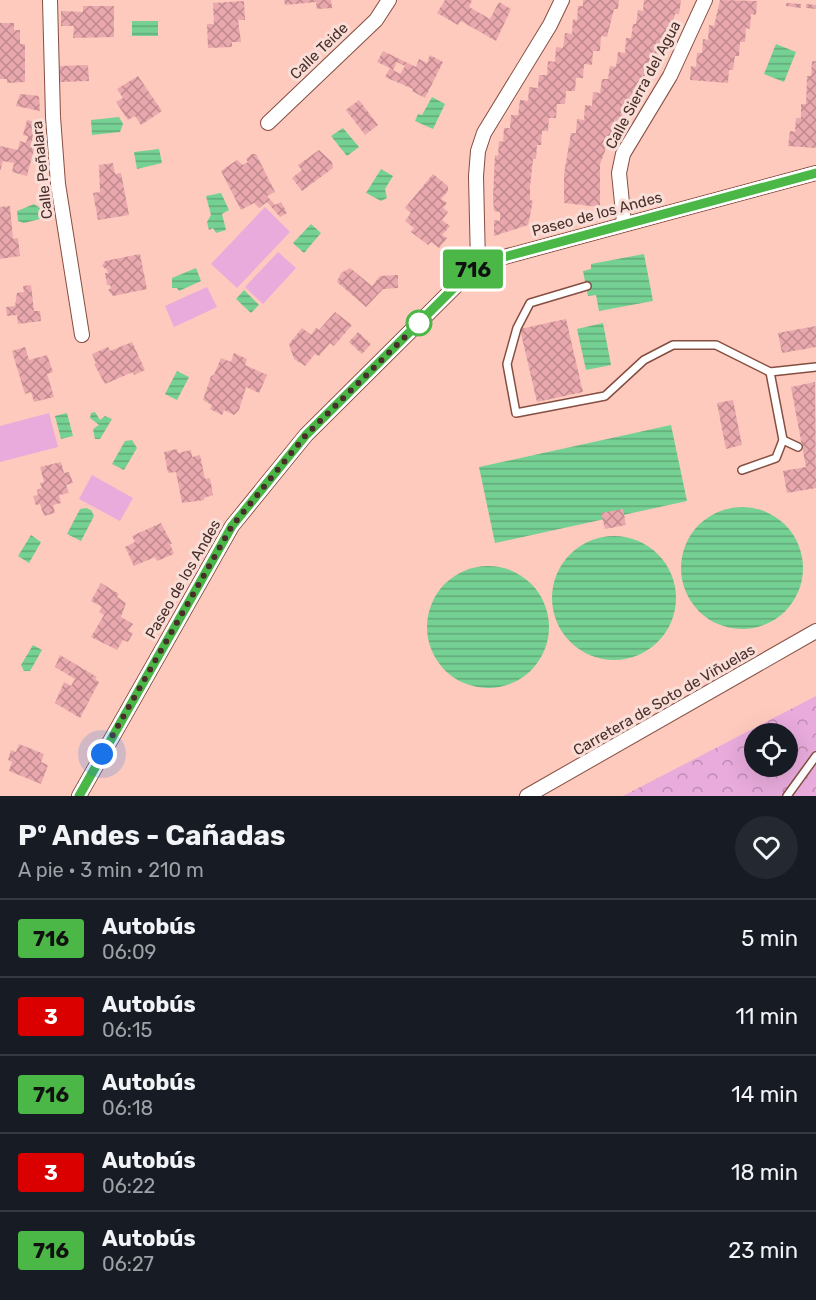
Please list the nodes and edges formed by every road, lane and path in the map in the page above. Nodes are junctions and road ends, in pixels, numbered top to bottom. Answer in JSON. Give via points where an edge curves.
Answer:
{"nodes":[{"id":1,"x":50,"y":0,"type":"edge"},
{"id":2,"x":389,"y":0,"type":"edge"},
{"id":3,"x":562,"y":0,"type":"edge"},
{"id":4,"x":705,"y":0,"type":"edge"},
{"id":5,"x":268,"y":123,"type":"dead end"},
{"id":6,"x":816,"y":173,"type":"edge"},
{"id":7,"x":624,"y":224,"type":"junction"},
{"id":8,"x":478,"y":264,"type":"junction"},
{"id":9,"x":587,"y":286,"type":"dead end"},
{"id":10,"x":82,"y":335,"type":"dead end"},
{"id":11,"x":816,"y":367,"type":"edge"},
{"id":12,"x":770,"y":372,"type":"junction"},
{"id":13,"x":783,"y":440,"type":"junction"},
{"id":14,"x":798,"y":447,"type":"dead end"},
{"id":15,"x":742,"y":470,"type":"dead end"},
{"id":16,"x":816,"y":631,"type":"edge"},
{"id":17,"x":816,"y":756,"type":"edge"},
{"id":18,"x":79,"y":796,"type":"edge"},
{"id":19,"x":527,"y":796,"type":"edge"},
{"id":20,"x":787,"y":796,"type":"edge"}],
"edges":[{"from":1,"to":10,"type":"street","name":"Calle Peñalara","via":[[52,117],[58,184]]},
{"from":2,"to":5,"type":"street","name":"Calle Teide","via":[[376,20]]},
{"from":3,"to":8,"type":"street","via":[[484,133],[478,151]]},
{"from":4,"to":7,"type":"street","name":"Calle Sierra del Agua","via":[[670,76],[623,154],[619,173]]},
{"from":6,"to":7,"type":"street","name":"Paseo de los Andes"},
{"from":7,"to":8,"type":"street","name":"Paseo de los Andes"},
{"from":8,"to":18,"type":"street","name":"Paseo de los Andes","via":[[306,435],[232,526]]},
{"from":9,"to":12,"type":"lane","via":[[530,303],[517,328],[507,364],[516,412],[605,396],[644,360],[673,345],[716,345]]},
{"from":11,"to":12,"type":"lane"},
{"from":12,"to":13,"type":"lane"},
{"from":13,"to":14,"type":"lane"},
{"from":13,"to":15,"type":"lane","via":[[776,458]]},
{"from":16,"to":19,"type":"street","name":"Carretera de Soto de Viñuelas"},
{"from":17,"to":20,"type":"lane"}]}
